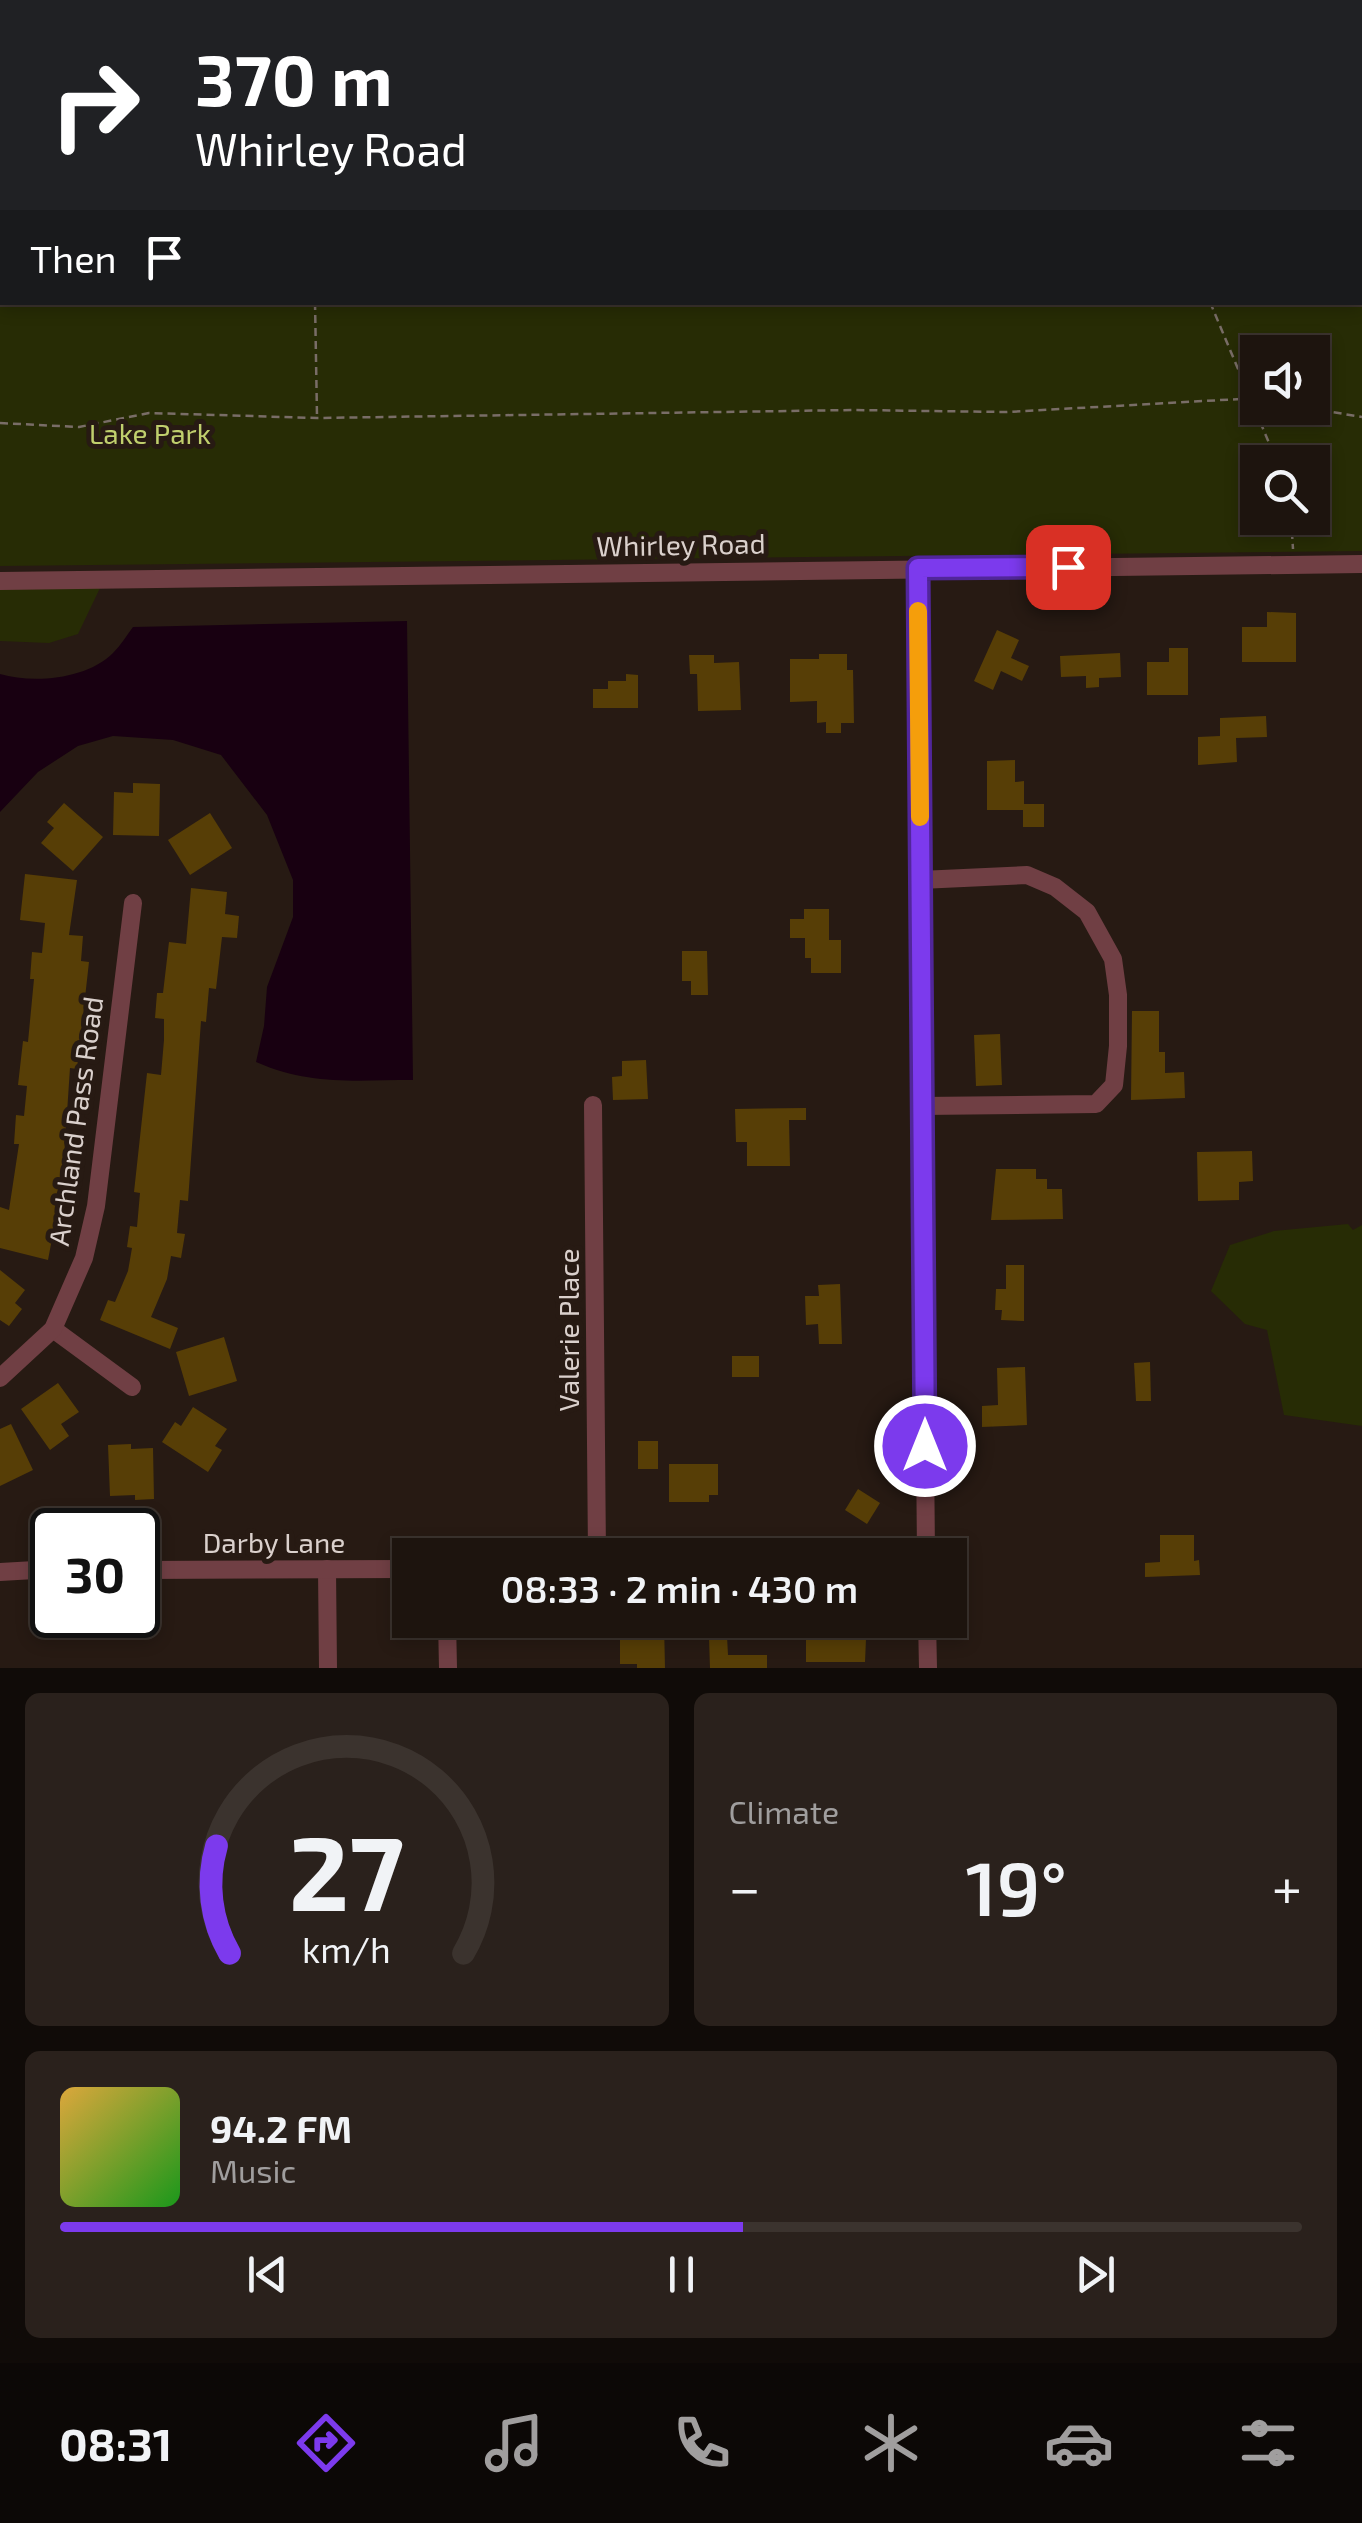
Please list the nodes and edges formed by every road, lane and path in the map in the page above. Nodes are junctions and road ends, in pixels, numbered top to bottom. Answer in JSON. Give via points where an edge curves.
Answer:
{"nodes":[{"id":1,"x":315,"y":305,"type":"edge"},
{"id":2,"x":1211,"y":305,"type":"edge"},
{"id":3,"x":1240,"y":374,"type":"edge"},
{"id":4,"x":1240,"y":399,"type":"edge"},
{"id":5,"x":1330,"y":412,"type":"edge"},
{"id":6,"x":316,"y":418,"type":"junction"},
{"id":7,"x":1362,"y":418,"type":"edge"},
{"id":8,"x":0,"y":423,"type":"edge"},
{"id":9,"x":1291,"y":535,"type":"edge"},
{"id":10,"x":1362,"y":564,"type":"edge"},
{"id":11,"x":1294,"y":566,"type":"junction"},
{"id":12,"x":918,"y":568,"type":"junction"},
{"id":13,"x":0,"y":581,"type":"edge"},
{"id":14,"x":920,"y":880,"type":"junction"},
{"id":15,"x":134,"y":903,"type":"dead end"},
{"id":16,"x":594,"y":1105,"type":"dead end"},
{"id":17,"x":922,"y":1106,"type":"junction"},
{"id":18,"x":53,"y":1329,"type":"junction"},
{"id":19,"x":0,"y":1378,"type":"edge"},
{"id":20,"x":132,"y":1387,"type":"dead end"},
{"id":21,"x":597,"y":1538,"type":"edge"},
{"id":22,"x":926,"y":1538,"type":"edge"},
{"id":23,"x":392,"y":1568,"type":"edge"},
{"id":24,"x":327,"y":1569,"type":"junction"},
{"id":25,"x":30,"y":1570,"type":"edge"},
{"id":26,"x":160,"y":1570,"type":"edge"},
{"id":27,"x":0,"y":1572,"type":"edge"},
{"id":28,"x":447,"y":1638,"type":"edge"},
{"id":29,"x":927,"y":1638,"type":"edge"},
{"id":30,"x":328,"y":1668,"type":"edge"},
{"id":31,"x":448,"y":1668,"type":"edge"},
{"id":32,"x":928,"y":1668,"type":"edge"}],
"edges":[{"from":1,"to":6,"type":"path"},
{"from":2,"to":3,"type":"path"},
{"from":4,"to":6,"type":"path","via":[[1007,412]]},
{"from":5,"to":7,"type":"path"},
{"from":6,"to":8,"type":"path","via":[[149,413],[80,427]]},
{"from":9,"to":11,"type":"path"},
{"from":10,"to":11,"type":"street","name":"Whirley Road"},
{"from":11,"to":12,"type":"street","name":"Whirley Road"},
{"from":12,"to":13,"type":"street","name":"Whirley Road"},
{"from":12,"to":14,"type":"street"},
{"from":14,"to":17,"type":"street"},
{"from":14,"to":17,"type":"street","via":[[1028,875],[1087,912],[1113,958],[1118,1046],[1114,1085],[1096,1104]]},
{"from":15,"to":18,"type":"street","name":"Archland Pass Road","via":[[96,1206],[84,1258]]},
{"from":16,"to":21,"type":"street","name":"Valerie Place"},
{"from":17,"to":22,"type":"street"},
{"from":18,"to":19,"type":"street","name":"Archland Pass Road"},
{"from":18,"to":20,"type":"street"},
{"from":23,"to":24,"type":"street","name":"Darby Lane"},
{"from":24,"to":26,"type":"street","name":"Darby Lane"},
{"from":24,"to":30,"type":"street"},
{"from":25,"to":27,"type":"street"},
{"from":28,"to":31,"type":"street"},
{"from":29,"to":32,"type":"street"}]}
